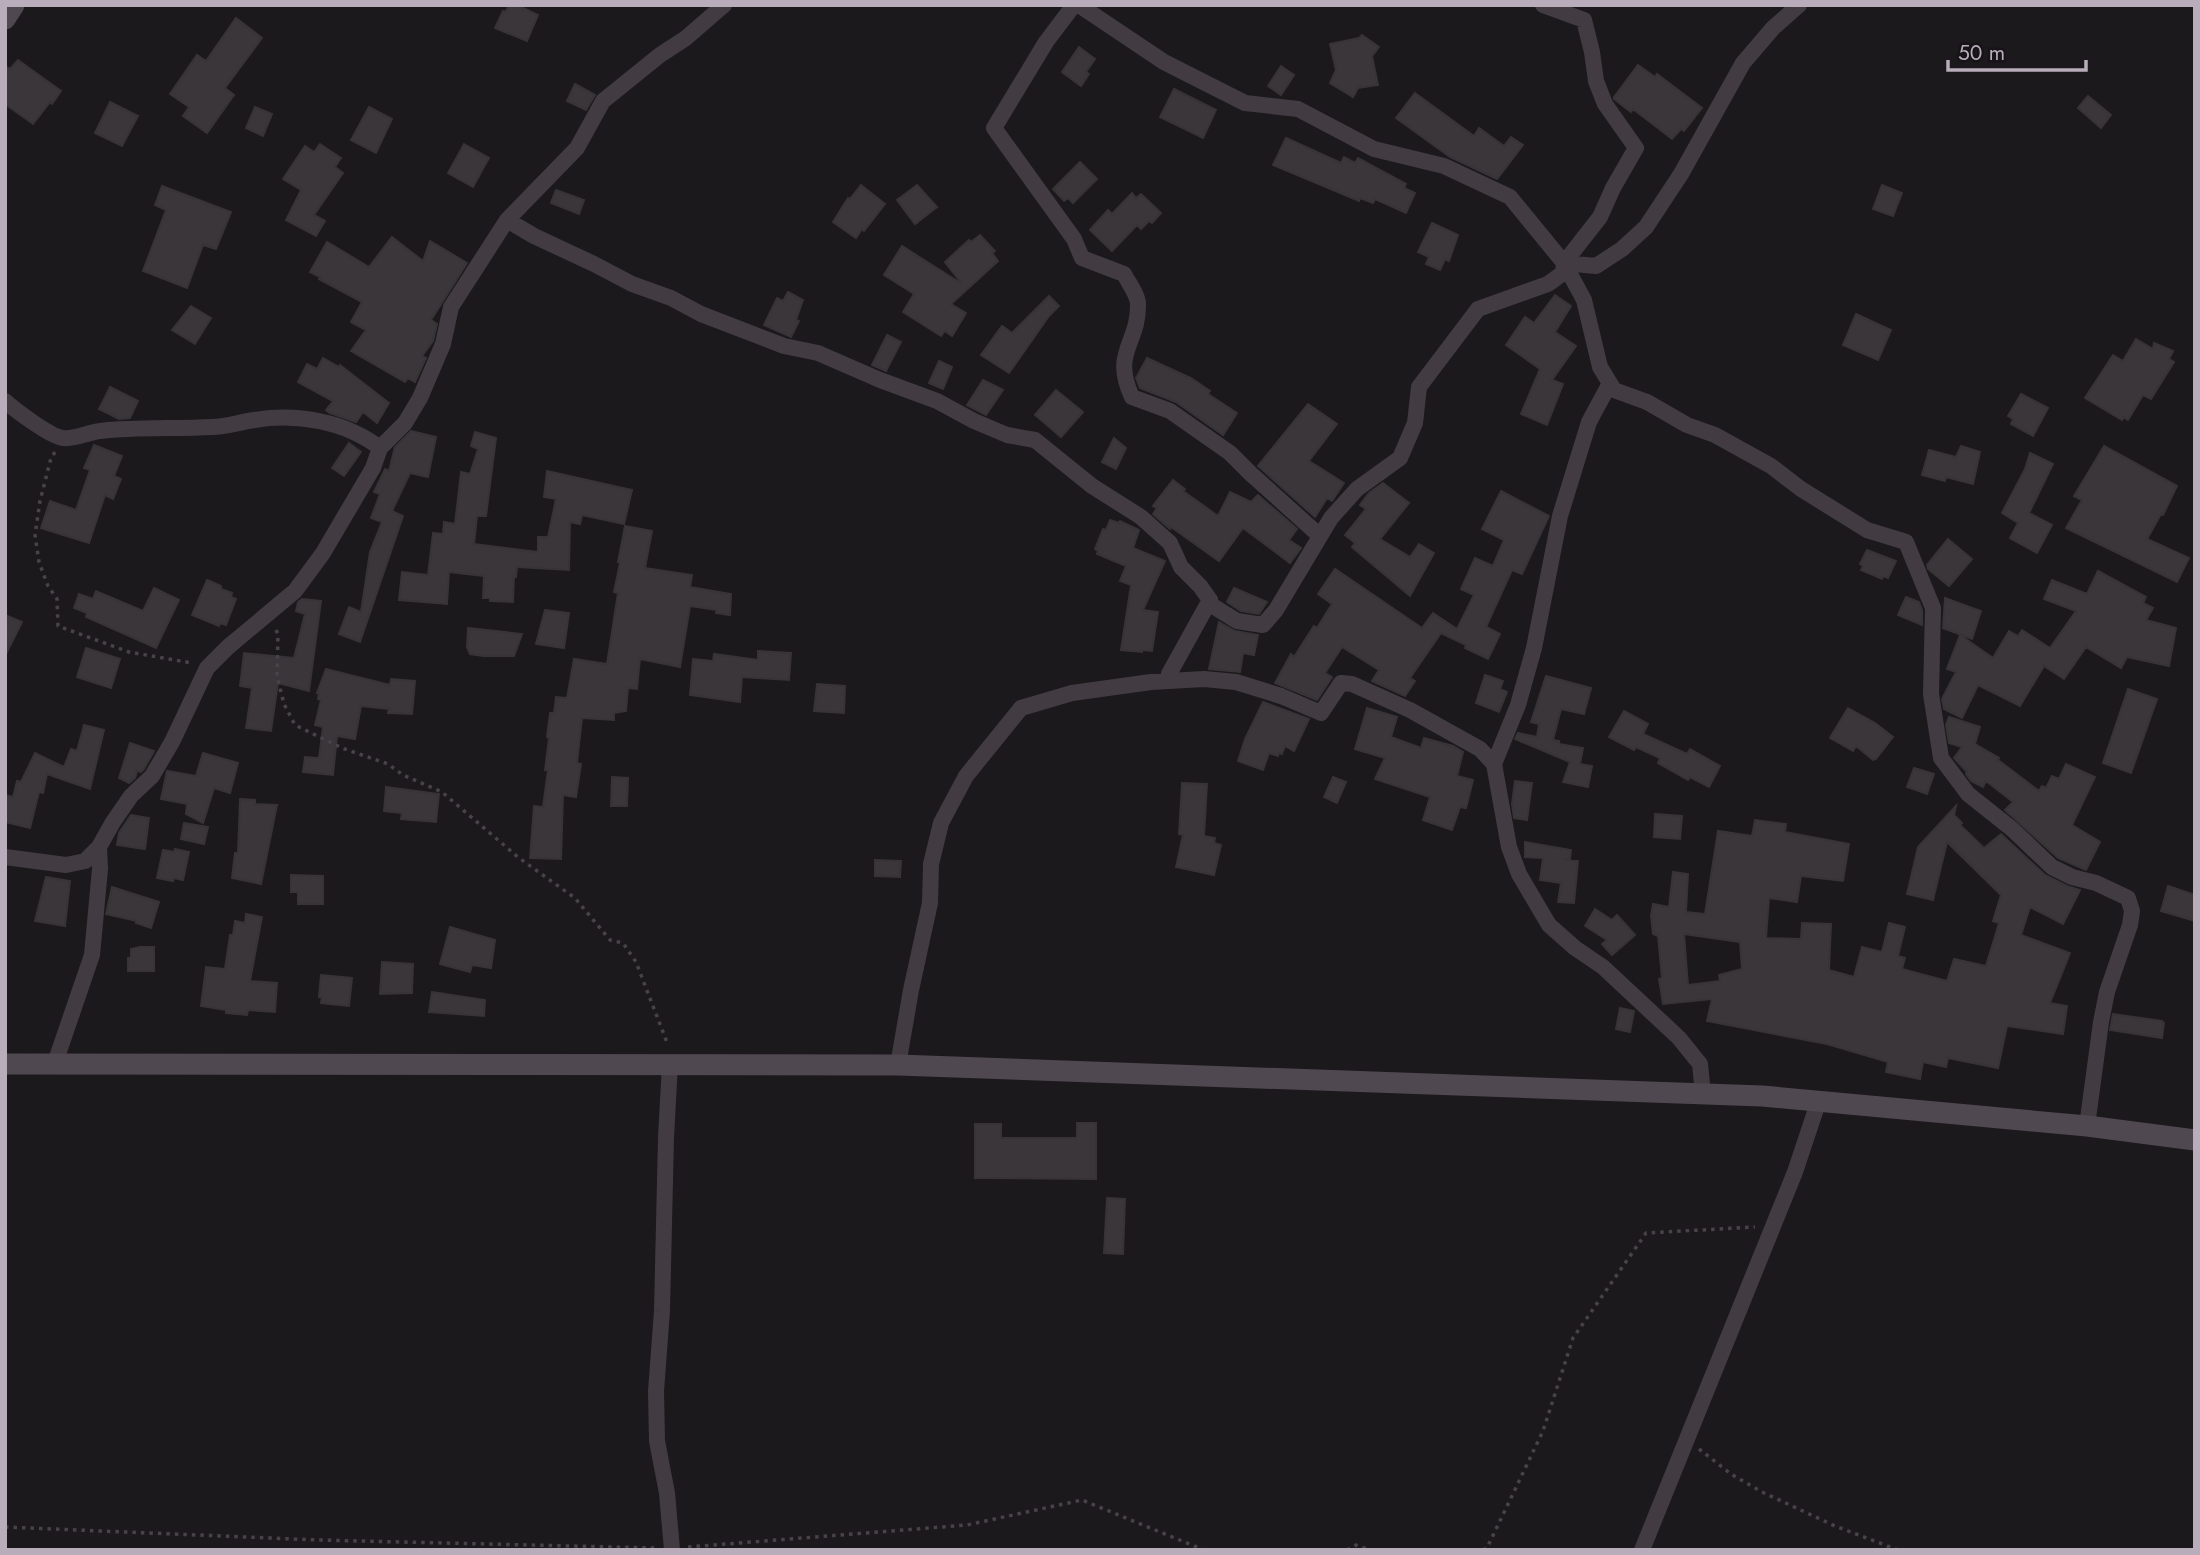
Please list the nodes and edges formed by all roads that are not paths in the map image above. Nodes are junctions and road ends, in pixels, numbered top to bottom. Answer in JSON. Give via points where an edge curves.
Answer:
{"nodes":[{"id":1,"x":14,"y":5,"type":"edge"},
{"id":2,"x":724,"y":5,"type":"edge"},
{"id":3,"x":1076,"y":5,"type":"edge"},
{"id":4,"x":1543,"y":5,"type":"edge"},
{"id":5,"x":1799,"y":5,"type":"edge"},
{"id":6,"x":5,"y":19,"type":"edge"},
{"id":7,"x":507,"y":220,"type":"junction"},
{"id":8,"x":1564,"y":263,"type":"junction"},
{"id":9,"x":1610,"y":383,"type":"junction"},
{"id":10,"x":5,"y":401,"type":"edge"},
{"id":11,"x":380,"y":448,"type":"junction"},
{"id":12,"x":1320,"y":536,"type":"junction"},
{"id":13,"x":1208,"y":603,"type":"junction"},
{"id":14,"x":1168,"y":681,"type":"junction"},
{"id":15,"x":1494,"y":764,"type":"junction"},
{"id":16,"x":99,"y":847,"type":"junction"},
{"id":17,"x":5,"y":857,"type":"edge"},
{"id":18,"x":55,"y":1063,"type":"junction"},
{"id":19,"x":5,"y":1064,"type":"edge"},
{"id":20,"x":670,"y":1064,"type":"junction"},
{"id":21,"x":898,"y":1065,"type":"junction"},
{"id":22,"x":1703,"y":1094,"type":"junction"},
{"id":23,"x":1818,"y":1103,"type":"junction"},
{"id":24,"x":2087,"y":1126,"type":"junction"},
{"id":25,"x":2195,"y":1140,"type":"edge"},
{"id":26,"x":672,"y":1549,"type":"edge"},
{"id":27,"x":1642,"y":1550,"type":"edge"}],
"edges":[{"from":1,"to":6,"type":"street"},
{"from":2,"to":7,"type":"street","via":[[603,101],[577,148]]},
{"from":3,"to":8,"type":"street","via":[[1164,62],[1245,103],[1298,109],[1374,149],[1444,166],[1510,197]]},
{"from":3,"to":12,"type":"street","via":[[1046,42],[994,128],[1074,239],[1082,258],[1124,274],[1139,302],[1123,360],[1132,397],[1170,411],[1223,447]]},
{"from":4,"to":8,"type":"street","via":[[1584,20],[1595,81],[1636,148],[1600,217]]},
{"from":5,"to":8,"type":"street","via":[[1742,63],[1646,227],[1596,266]]},
{"from":7,"to":11,"type":"street","via":[[451,307],[443,344],[421,398],[405,424]]},
{"from":7,"to":13,"type":"street","via":[[701,314],[784,346],[818,353],[1007,435],[1035,440],[1170,543],[1181,567],[1200,586]]},
{"from":8,"to":9,"type":"street","via":[[1584,300],[1600,367]]},
{"from":8,"to":12,"type":"street","via":[[1563,273],[1548,284],[1478,309],[1419,387],[1415,423],[1401,458],[1357,489]]},
{"from":9,"to":15,"type":"street","via":[[1589,422],[1560,516],[1534,648]]},
{"from":9,"to":24,"type":"street","via":[[1614,390],[1772,466],[1867,530],[1906,542],[1933,608],[1931,694],[1941,758],[1968,794],[2052,867],[2128,898],[2130,925],[2107,992]]},
{"from":10,"to":11,"type":"street","via":[[19,415],[63,438],[99,431],[214,427],[287,417],[335,425],[363,435]]},
{"from":11,"to":16,"type":"street","via":[[323,553],[295,591],[207,668],[172,743]]},
{"from":12,"to":13,"type":"street","via":[[1263,625],[1237,621]]},
{"from":13,"to":14,"type":"street"},
{"from":14,"to":15,"type":"street","via":[[1236,682],[1321,713],[1341,683],[1352,684],[1480,749]]},
{"from":14,"to":21,"type":"street","via":[[1072,693],[1021,708],[966,776],[941,823],[931,864],[930,903]]},
{"from":15,"to":22,"type":"street","via":[[1508,847],[1549,925],[1603,967],[1679,1038],[1700,1064]]},
{"from":16,"to":17,"type":"street","via":[[85,861],[66,865]]},
{"from":16,"to":18,"type":"street","via":[[92,955]]},
{"from":18,"to":19,"type":"street"},
{"from":18,"to":20,"type":"street"},
{"from":20,"to":21,"type":"street"},
{"from":20,"to":26,"type":"street","via":[[656,1391],[657,1441]]},
{"from":21,"to":22,"type":"street"},
{"from":22,"to":23,"type":"street"},
{"from":23,"to":24,"type":"street"},
{"from":23,"to":27,"type":"street","via":[[1795,1172]]},
{"from":24,"to":25,"type":"street"}]}
